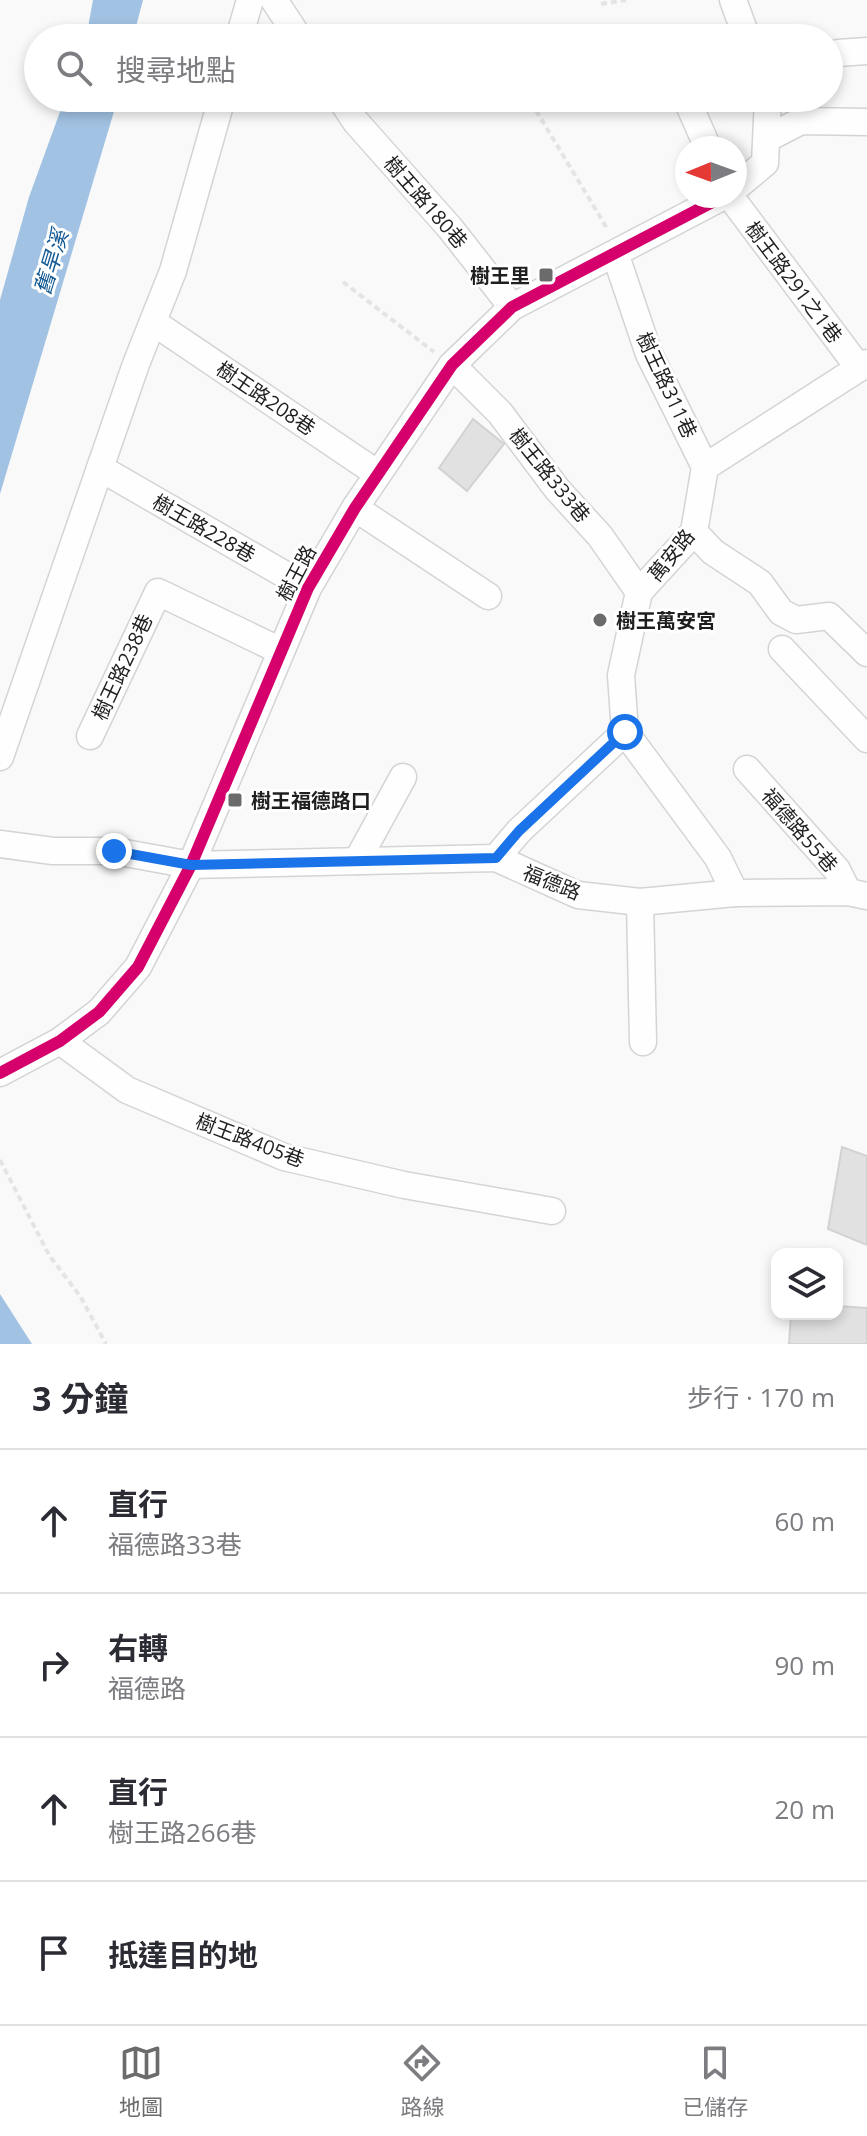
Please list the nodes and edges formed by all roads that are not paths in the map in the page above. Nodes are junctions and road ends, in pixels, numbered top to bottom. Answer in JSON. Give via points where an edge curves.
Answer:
{"nodes":[{"id":1,"x":250,"y":0,"type":"edge"},
{"id":2,"x":274,"y":0,"type":"edge"},
{"id":3,"x":733,"y":0,"type":"edge"},
{"id":4,"x":243,"y":24,"type":"edge"},
{"id":5,"x":290,"y":24,"type":"edge"},
{"id":6,"x":742,"y":24,"type":"edge"},
{"id":7,"x":867,"y":51,"type":"edge"},
{"id":8,"x":843,"y":53,"type":"edge"},
{"id":9,"x":218,"y":112,"type":"edge"},
{"id":10,"x":349,"y":112,"type":"edge"},
{"id":11,"x":692,"y":112,"type":"edge"},
{"id":12,"x":768,"y":112,"type":"edge"},
{"id":13,"x":867,"y":122,"type":"edge"},
{"id":14,"x":703,"y":136,"type":"edge"},
{"id":15,"x":768,"y":138,"type":"junction"},
{"id":16,"x":747,"y":178,"type":"edge"},
{"id":17,"x":705,"y":208,"type":"edge"},
{"id":18,"x":737,"y":208,"type":"edge"},
{"id":19,"x":616,"y":256,"type":"junction"},
{"id":20,"x":512,"y":307,"type":"junction"},
{"id":21,"x":153,"y":322,"type":"junction"},
{"id":22,"x":452,"y":365,"type":"junction"},
{"id":23,"x":863,"y":365,"type":"edge"},
{"id":24,"x":705,"y":467,"type":"junction"},
{"id":25,"x":100,"y":468,"type":"junction"},
{"id":26,"x":378,"y":474,"type":"junction"},
{"id":27,"x":355,"y":508,"type":"junction"},
{"id":28,"x":694,"y":532,"type":"junction"},
{"id":29,"x":308,"y":588,"type":"junction"},
{"id":30,"x":639,"y":592,"type":"junction"},
{"id":31,"x":488,"y":596,"type":"dead end"},
{"id":32,"x":782,"y":649,"type":"dead end"},
{"id":33,"x":281,"y":651,"type":"junction"},
{"id":34,"x":867,"y":653,"type":"edge"},
{"id":35,"x":625,"y":732,"type":"junction"},
{"id":36,"x":90,"y":736,"type":"dead end"},
{"id":37,"x":867,"y":739,"type":"edge"},
{"id":38,"x":0,"y":757,"type":"edge"},
{"id":39,"x":747,"y":769,"type":"dead end"},
{"id":40,"x":403,"y":777,"type":"dead end"},
{"id":41,"x":0,"y":844,"type":"edge"},
{"id":42,"x":496,"y":858,"type":"junction"},
{"id":43,"x":357,"y":861,"type":"junction"},
{"id":44,"x":191,"y":865,"type":"junction"},
{"id":45,"x":735,"y":893,"type":"junction"},
{"id":46,"x":858,"y":894,"type":"edge"},
{"id":47,"x":640,"y":902,"type":"junction"},
{"id":48,"x":60,"y":1041,"type":"junction"},
{"id":49,"x":643,"y":1042,"type":"dead end"},
{"id":50,"x":8,"y":1068,"type":"edge"},
{"id":51,"x":552,"y":1211,"type":"dead end"}],
"edges":[{"from":1,"to":4,"type":"street"},
{"from":2,"to":5,"type":"street"},
{"from":3,"to":6,"type":"street"},
{"from":7,"to":8,"type":"street"},
{"from":9,"to":21,"type":"street","via":[[173,271]]},
{"from":10,"to":20,"type":"street","name":"樹王路180巷"},
{"from":11,"to":14,"type":"street"},
{"from":12,"to":15,"type":"street"},
{"from":13,"to":15,"type":"street","via":[[801,121]]},
{"from":15,"to":16,"type":"street","via":[[765,163]]},
{"from":17,"to":19,"type":"street","name":"樹王路"},
{"from":18,"to":23,"type":"street","name":"樹王路291之1巷"},
{"from":19,"to":20,"type":"street","name":"樹王路"},
{"from":19,"to":24,"type":"street","name":"樹王路311巷","via":[[649,354]]},
{"from":20,"to":22,"type":"street","name":"樹王路"},
{"from":21,"to":25,"type":"street"},
{"from":21,"to":26,"type":"street","name":"樹王路208巷"},
{"from":22,"to":26,"type":"street","name":"樹王路"},
{"from":22,"to":30,"type":"street","name":"樹王路333巷","via":[[500,413]]},
{"from":23,"to":24,"type":"street"},
{"from":24,"to":28,"type":"street","name":"萬安路"},
{"from":25,"to":29,"type":"street","name":"樹王路228巷"},
{"from":25,"to":38,"type":"street"},
{"from":26,"to":27,"type":"street","name":"樹王路"},
{"from":27,"to":29,"type":"street","name":"樹王路"},
{"from":27,"to":31,"type":"street"},
{"from":28,"to":30,"type":"street","name":"萬安路"},
{"from":28,"to":34,"type":"street","via":[[713,552],[760,583],[781,612],[796,620],[829,616]]},
{"from":29,"to":33,"type":"street","name":"樹王路"},
{"from":30,"to":35,"type":"street","name":"萬安路","via":[[621,675]]},
{"from":32,"to":37,"type":"street"},
{"from":33,"to":36,"type":"street","name":"樹王路238巷","via":[[158,592]]},
{"from":33,"to":44,"type":"street","name":"樹王路"},
{"from":35,"to":42,"type":"street"},
{"from":35,"to":45,"type":"street","via":[[718,858]]},
{"from":39,"to":46,"type":"street","name":"福德路55巷"},
{"from":40,"to":43,"type":"street"},
{"from":41,"to":44,"type":"street","name":"福德路","via":[[114,851]]},
{"from":42,"to":43,"type":"street","name":"福德路"},
{"from":42,"to":47,"type":"street","name":"福德路","via":[[578,895]]},
{"from":43,"to":44,"type":"street","name":"福德路"},
{"from":44,"to":48,"type":"street","name":"樹王路","via":[[121,990]]},
{"from":45,"to":46,"type":"street","name":"福德路"},
{"from":45,"to":47,"type":"street","name":"福德路"},
{"from":47,"to":49,"type":"street"},
{"from":48,"to":50,"type":"street","name":"樹王路"},
{"from":48,"to":51,"type":"street","name":"樹王路405巷","via":[[127,1090],[284,1157]]}]}
